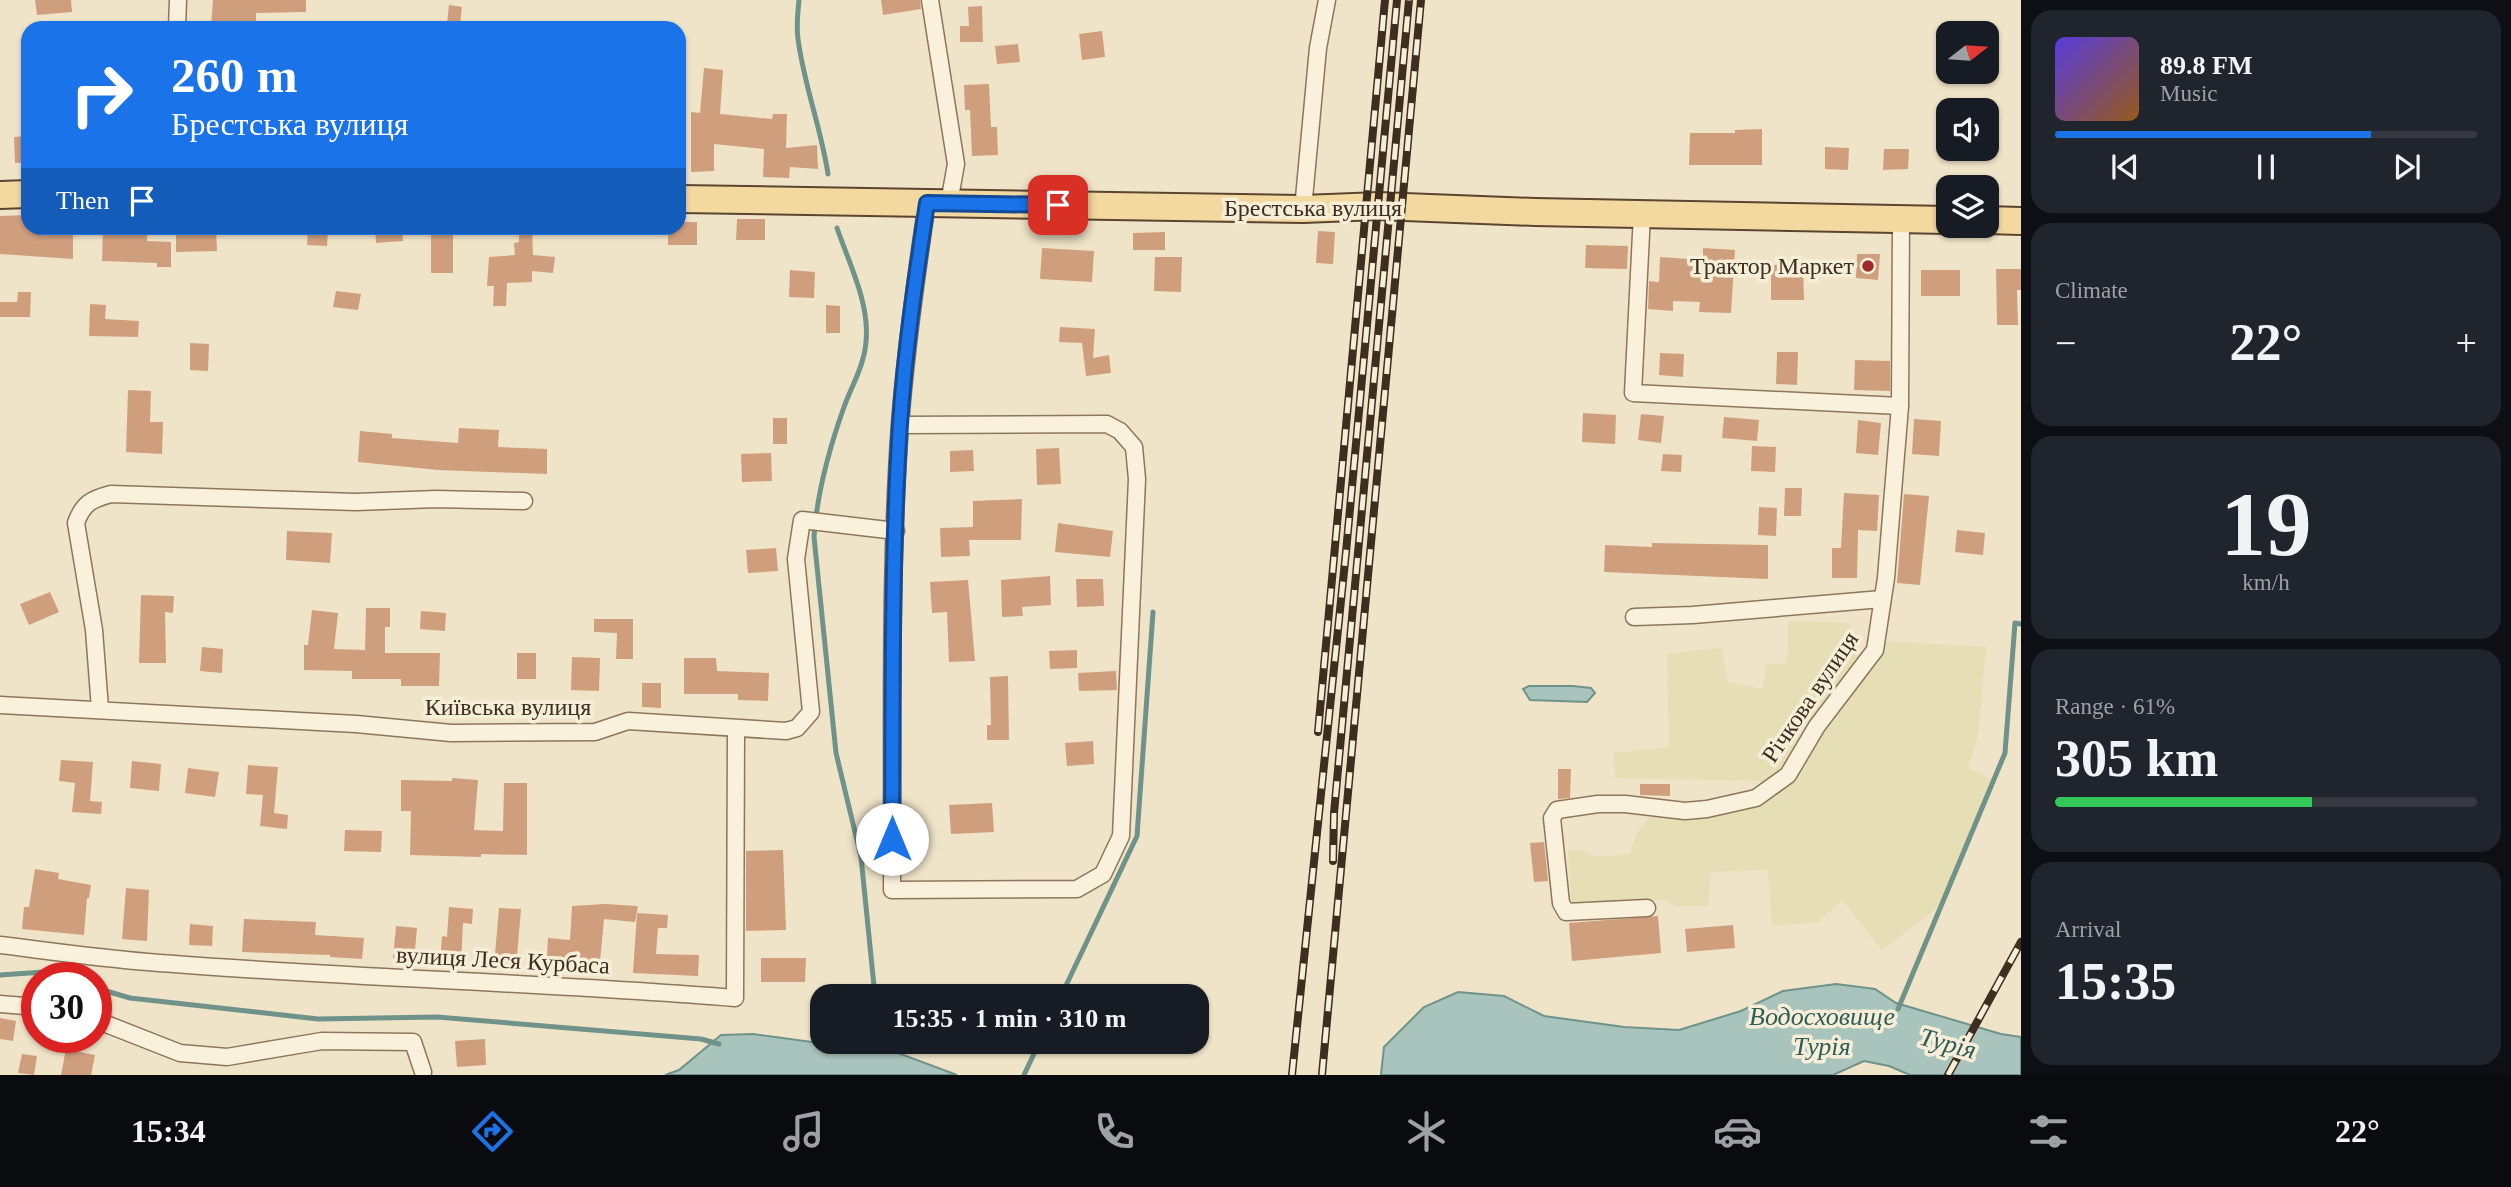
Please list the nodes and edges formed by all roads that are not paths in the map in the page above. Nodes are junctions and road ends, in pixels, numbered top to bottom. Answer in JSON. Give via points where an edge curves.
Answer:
{"nodes":[{"id":1,"x":178,"y":0,"type":"edge"},
{"id":2,"x":930,"y":0,"type":"edge"},
{"id":3,"x":1327,"y":0,"type":"edge"},
{"id":4,"x":177,"y":21,"type":"edge"},
{"id":5,"x":21,"y":194,"type":"edge"},
{"id":6,"x":0,"y":195,"type":"edge"},
{"id":7,"x":686,"y":199,"type":"edge"},
{"id":8,"x":938,"y":203,"type":"junction"},
{"id":9,"x":1303,"y":209,"type":"junction"},
{"id":10,"x":1642,"y":214,"type":"junction"},
{"id":11,"x":1902,"y":219,"type":"junction"},
{"id":12,"x":1936,"y":220,"type":"edge"},
{"id":13,"x":1999,"y":220,"type":"edge"},
{"id":14,"x":2021,"y":221,"type":"edge"},
{"id":15,"x":1900,"y":406,"type":"junction"},
{"id":16,"x":900,"y":425,"type":"junction"},
{"id":17,"x":524,"y":501,"type":"dead end"},
{"id":18,"x":896,"y":531,"type":"junction"},
{"id":19,"x":1882,"y":599,"type":"junction"},
{"id":20,"x":1634,"y":617,"type":"dead end"},
{"id":21,"x":0,"y":705,"type":"edge"},
{"id":22,"x":100,"y":709,"type":"junction"},
{"id":23,"x":736,"y":730,"type":"junction"},
{"id":24,"x":1647,"y":908,"type":"dead end"},
{"id":25,"x":0,"y":945,"type":"edge"},
{"id":26,"x":0,"y":1004,"type":"edge"},
{"id":27,"x":21,"y":1006,"type":"edge"},
{"id":28,"x":112,"y":1026,"type":"edge"},
{"id":29,"x":424,"y":1072,"type":"dead end"}],
"edges":[{"from":1,"to":4,"type":"street"},
{"from":2,"to":8,"type":"street","via":[[956,164]]},
{"from":3,"to":9,"type":"street"},
{"from":5,"to":6,"type":"main road"},
{"from":7,"to":8,"type":"main road","name":"Брестська вулиця"},
{"from":8,"to":9,"type":"main road","name":"Брестська вулиця"},
{"from":8,"to":16,"type":"street","via":[[911,300]]},
{"from":9,"to":10,"type":"main road","name":"Брестська вулиця","via":[[1379,206]]},
{"from":10,"to":11,"type":"main road","name":"Брестська вулиця"},
{"from":10,"to":15,"type":"street","via":[[1633,393]]},
{"from":11,"to":12,"type":"main road","name":"Брестська вулиця"},
{"from":11,"to":15,"type":"street","name":"Річкова вулиця"},
{"from":13,"to":14,"type":"main road"},
{"from":15,"to":19,"type":"street","name":"Річкова вулиця"},
{"from":16,"to":18,"type":"street"},
{"from":16,"to":18,"type":"street","via":[[1107,424],[1135,447],[1121,836],[1103,874],[1077,889],[892,890]]},
{"from":17,"to":22,"type":"street","via":[[356,502],[111,494],[93,499],[81,508],[76,523],[94,630]]},
{"from":18,"to":23,"type":"street","name":"Київська вулиця","via":[[804,519],[796,559],[811,712],[797,728],[786,731]]},
{"from":19,"to":20,"type":"street","name":"Річкова вулиця"},
{"from":19,"to":24,"type":"street","name":"Річкова вулиця","via":[[1875,650],[1817,726],[1788,775],[1767,791],[1738,803],[1685,811],[1611,804],[1557,810],[1552,818],[1561,903],[1566,912]]},
{"from":21,"to":22,"type":"street","name":"Київська вулиця"},
{"from":22,"to":23,"type":"street","name":"Київська вулиця","via":[[451,733],[595,732],[628,721]]},
{"from":23,"to":25,"type":"street","name":"вулиця Леся Курбаса","via":[[735,998],[146,962]]},
{"from":26,"to":27,"type":"street"},
{"from":28,"to":29,"type":"street","via":[[180,1053],[227,1057],[322,1041],[413,1042]]}]}
